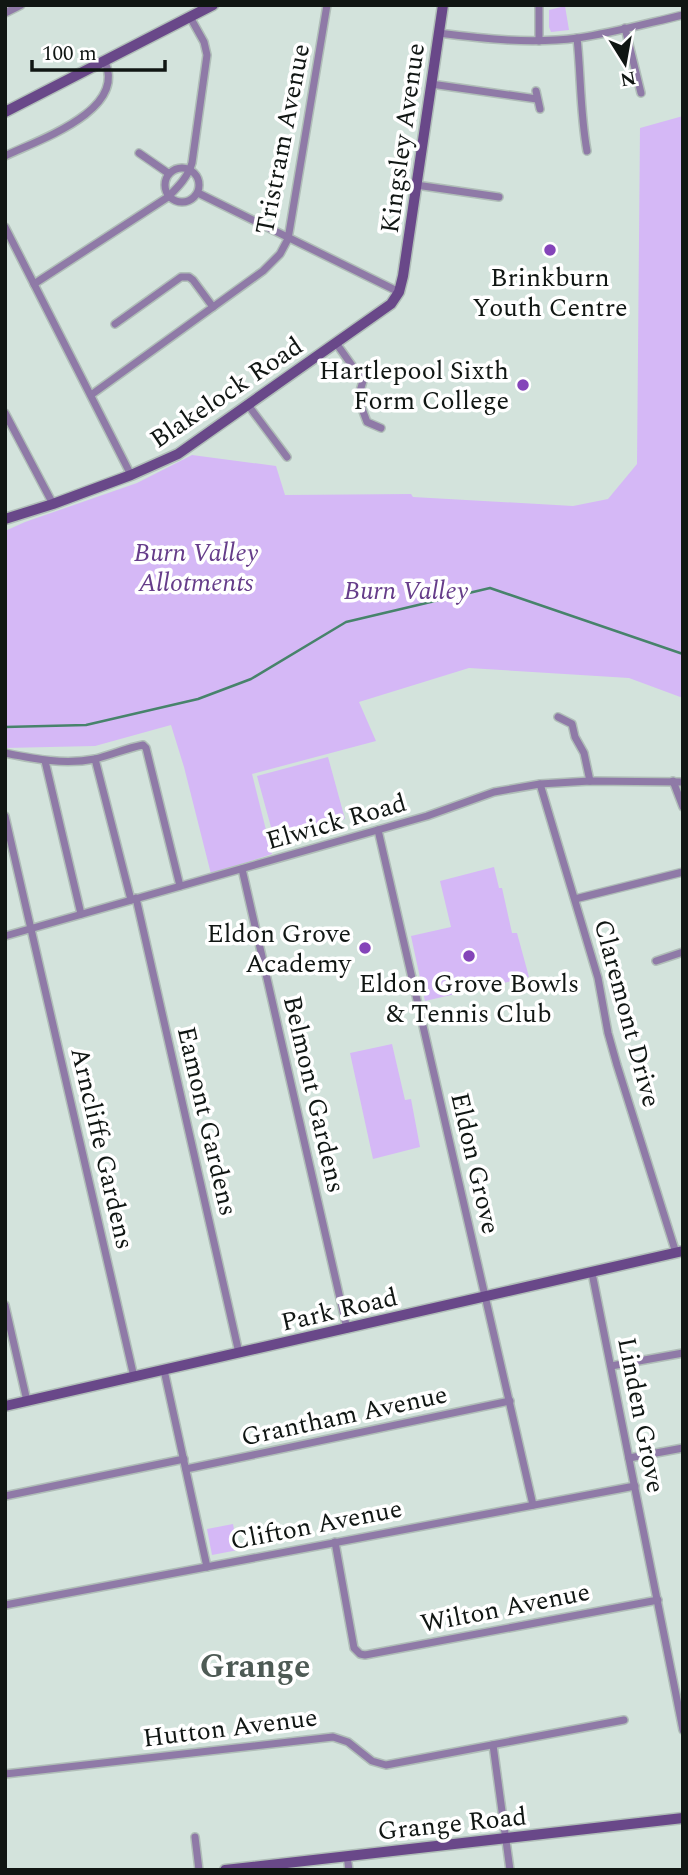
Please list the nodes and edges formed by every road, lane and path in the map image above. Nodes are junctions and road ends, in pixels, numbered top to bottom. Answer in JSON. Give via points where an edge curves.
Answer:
{"nodes":[{"id":1,"x":22,"y":5,"type":"edge"},
{"id":2,"x":214,"y":5,"type":"edge"},
{"id":3,"x":327,"y":5,"type":"edge"},
{"id":4,"x":443,"y":5,"type":"edge"},
{"id":5,"x":539,"y":5,"type":"edge"},
{"id":6,"x":5,"y":13,"type":"edge"},
{"id":7,"x":683,"y":15,"type":"edge"},
{"id":8,"x":190,"y":17,"type":"junction"},
{"id":9,"x":625,"y":28,"type":"junction"},
{"id":10,"x":439,"y":33,"type":"junction"},
{"id":11,"x":577,"y":38,"type":"junction"},
{"id":12,"x":539,"y":41,"type":"junction"},
{"id":13,"x":105,"y":62,"type":"junction"},
{"id":14,"x":431,"y":84,"type":"junction"},
{"id":15,"x":641,"y":93,"type":"dead end"},
{"id":16,"x":540,"y":109,"type":"dead end"},
{"id":17,"x":5,"y":112,"type":"edge"},
{"id":18,"x":587,"y":151,"type":"dead end"},
{"id":19,"x":139,"y":153,"type":"dead end"},
{"id":20,"x":5,"y":156,"type":"edge"},
{"id":21,"x":190,"y":169,"type":"junction"},
{"id":22,"x":168,"y":173,"type":"junction"},
{"id":23,"x":416,"y":185,"type":"junction"},
{"id":24,"x":198,"y":193,"type":"junction"},
{"id":25,"x":168,"y":197,"type":"junction"},
{"id":26,"x":499,"y":197,"type":"dead end"},
{"id":27,"x":5,"y":228,"type":"edge"},
{"id":28,"x":288,"y":239,"type":"junction"},
{"id":29,"x":403,"y":276,"type":"joint"},
{"id":30,"x":34,"y":285,"type":"junction"},
{"id":31,"x":398,"y":292,"type":"junction"},
{"id":32,"x":213,"y":307,"type":"junction"},
{"id":33,"x":116,"y":324,"type":"dead end"},
{"id":34,"x":336,"y":343,"type":"junction"},
{"id":35,"x":91,"y":395,"type":"junction"},
{"id":36,"x":248,"y":405,"type":"junction"},
{"id":37,"x":5,"y":413,"type":"edge"},
{"id":38,"x":381,"y":428,"type":"dead end"},
{"id":39,"x":287,"y":457,"type":"dead end"},
{"id":40,"x":131,"y":475,"type":"junction"},
{"id":41,"x":53,"y":504,"type":"junction"},
{"id":42,"x":5,"y":519,"type":"edge"},
{"id":43,"x":558,"y":717,"type":"dead end"},
{"id":44,"x":580,"y":720,"type":"dead end"},
{"id":45,"x":572,"y":724,"type":"junction"},
{"id":46,"x":5,"y":753,"type":"edge"},
{"id":47,"x":95,"y":759,"type":"junction"},
{"id":48,"x":45,"y":761,"type":"junction"},
{"id":49,"x":590,"y":781,"type":"junction"},
{"id":50,"x":673,"y":781,"type":"junction"},
{"id":51,"x":683,"y":782,"type":"edge"},
{"id":52,"x":540,"y":784,"type":"junction"},
{"id":53,"x":683,"y":807,"type":"edge"},
{"id":54,"x":5,"y":816,"type":"edge"},
{"id":55,"x":378,"y":830,"type":"junction"},
{"id":56,"x":242,"y":869,"type":"junction"},
{"id":57,"x":683,"y":873,"type":"edge"},
{"id":58,"x":180,"y":886,"type":"junction"},
{"id":59,"x":134,"y":899,"type":"junction"},
{"id":60,"x":575,"y":899,"type":"junction"},
{"id":61,"x":81,"y":914,"type":"junction"},
{"id":62,"x":32,"y":928,"type":"junction"},
{"id":63,"x":5,"y":936,"type":"edge"},
{"id":64,"x":683,"y":951,"type":"edge"},
{"id":65,"x":656,"y":961,"type":"dead end"},
{"id":66,"x":679,"y":1252,"type":"edge"},
{"id":67,"x":592,"y":1273,"type":"junction"},
{"id":68,"x":485,"y":1297,"type":"junction"},
{"id":69,"x":5,"y":1306,"type":"edge"},
{"id":70,"x":347,"y":1329,"type":"junction"},
{"id":71,"x":239,"y":1353,"type":"junction"},
{"id":72,"x":683,"y":1353,"type":"edge"},
{"id":73,"x":611,"y":1366,"type":"junction"},
{"id":74,"x":164,"y":1370,"type":"junction"},
{"id":75,"x":134,"y":1377,"type":"junction"},
{"id":76,"x":27,"y":1401,"type":"junction"},
{"id":77,"x":510,"y":1401,"type":"junction"},
{"id":78,"x":5,"y":1406,"type":"edge"},
{"id":79,"x":683,"y":1448,"type":"edge"},
{"id":80,"x":629,"y":1458,"type":"junction"},
{"id":81,"x":184,"y":1459,"type":"junction"},
{"id":82,"x":186,"y":1469,"type":"junction"},
{"id":83,"x":635,"y":1486,"type":"junction"},
{"id":84,"x":5,"y":1496,"type":"edge"},
{"id":85,"x":533,"y":1505,"type":"junction"},
{"id":86,"x":335,"y":1542,"type":"junction"},
{"id":87,"x":207,"y":1567,"type":"junction"},
{"id":88,"x":658,"y":1600,"type":"junction"},
{"id":89,"x":5,"y":1605,"type":"edge"},
{"id":90,"x":624,"y":1720,"type":"dead end"},
{"id":91,"x":683,"y":1730,"type":"edge"},
{"id":92,"x":493,"y":1745,"type":"junction"},
{"id":93,"x":5,"y":1774,"type":"edge"},
{"id":94,"x":683,"y":1818,"type":"edge"},
{"id":95,"x":195,"y":1837,"type":"dead end"},
{"id":96,"x":505,"y":1838,"type":"junction"},
{"id":97,"x":347,"y":1856,"type":"junction"},
{"id":98,"x":199,"y":1870,"type":"edge"},
{"id":99,"x":225,"y":1870,"type":"edge"},
{"id":100,"x":349,"y":1870,"type":"edge"},
{"id":101,"x":510,"y":1870,"type":"edge"}],
"edges":[{"from":1,"to":6,"type":"street"},
{"from":2,"to":8,"type":"street"},
{"from":3,"to":28,"type":"street","name":"Tristram Avenue"},
{"from":4,"to":10,"type":"street","name":"Kingsley Avenue"},
{"from":5,"to":12,"type":"street"},
{"from":7,"to":9,"type":"street"},
{"from":8,"to":13,"type":"street"},
{"from":8,"to":21,"type":"street","via":[[207,55]]},
{"from":9,"to":11,"type":"street"},
{"from":9,"to":15,"type":"street"},
{"from":10,"to":12,"type":"street"},
{"from":10,"to":14,"type":"street","name":"Kingsley Avenue"},
{"from":11,"to":12,"type":"street"},
{"from":11,"to":18,"type":"street"},
{"from":13,"to":17,"type":"street"},
{"from":13,"to":20,"type":"street","via":[[109,70],[105,93],[91,110],[76,122]]},
{"from":14,"to":16,"type":"street","via":[[536,95]]},
{"from":14,"to":23,"type":"street","name":"Kingsley Avenue"},
{"from":19,"to":22,"type":"street"},
{"from":21,"to":22,"type":"street","via":[[180,167]]},
{"from":21,"to":24,"type":"street","via":[[199,180]]},
{"from":21,"to":25,"type":"street"},
{"from":22,"to":25,"type":"street","via":[[164,188]]},
{"from":23,"to":26,"type":"street"},
{"from":23,"to":29,"type":"street","name":"Kingsley Avenue"},
{"from":24,"to":25,"type":"street","via":[[186,202]]},
{"from":24,"to":28,"type":"street"},
{"from":25,"to":30,"type":"street"},
{"from":27,"to":30,"type":"street"},
{"from":28,"to":31,"type":"street"},
{"from":28,"to":32,"type":"street","name":"Tristram Avenue","via":[[263,271]]},
{"from":29,"to":31,"type":"street","name":"Blakelock Road"},
{"from":30,"to":35,"type":"street"},
{"from":31,"to":34,"type":"street","name":"Blakelock Road","via":[[391,304]]},
{"from":32,"to":33,"type":"street","via":[[193,280],[181,277]]},
{"from":32,"to":35,"type":"street","name":"Tristram Avenue"},
{"from":34,"to":36,"type":"street","name":"Blakelock Road"},
{"from":34,"to":38,"type":"street","via":[[363,381],[358,398],[367,422]]},
{"from":35,"to":40,"type":"street"},
{"from":36,"to":39,"type":"street"},
{"from":36,"to":40,"type":"street","name":"Blakelock Road","via":[[178,454]]},
{"from":37,"to":41,"type":"street"},
{"from":40,"to":41,"type":"street","name":"Blakelock Road"},
{"from":41,"to":42,"type":"street","name":"Blakelock Road"},
{"from":43,"to":45,"type":"street"},
{"from":44,"to":45,"type":"street"},
{"from":45,"to":49,"type":"street"},
{"from":46,"to":48,"type":"street"},
{"from":47,"to":48,"type":"street"},
{"from":47,"to":58,"type":"street","via":[[143,745],[146,748]]},
{"from":47,"to":59,"type":"street","name":"Eamont Gardens"},
{"from":48,"to":61,"type":"street"},
{"from":49,"to":50,"type":"street","name":"Elwick Road"},
{"from":49,"to":52,"type":"street","name":"Elwick Road"},
{"from":50,"to":51,"type":"street","name":"Elwick Road"},
{"from":50,"to":53,"type":"street"},
{"from":52,"to":55,"type":"street","name":"Elwick Road","via":[[494,792]]},
{"from":52,"to":60,"type":"street","name":"Claremont Drive"},
{"from":54,"to":62,"type":"street","name":"Arncliffe Gardens"},
{"from":55,"to":56,"type":"street","name":"Elwick Road"},
{"from":55,"to":68,"type":"street","name":"Eldon Grove"},
{"from":56,"to":58,"type":"street","name":"Elwick Road"},
{"from":56,"to":70,"type":"street","name":"Belmont Gardens"},
{"from":57,"to":60,"type":"street"},
{"from":58,"to":59,"type":"street","name":"Elwick Road"},
{"from":59,"to":61,"type":"street","name":"Elwick Road"},
{"from":59,"to":71,"type":"street","name":"Eamont Gardens"},
{"from":60,"to":66,"type":"street","name":"Claremont Drive","via":[[617,1065]]},
{"from":61,"to":62,"type":"street","name":"Elwick Road"},
{"from":62,"to":63,"type":"street","name":"Elwick Road"},
{"from":62,"to":75,"type":"street","name":"Arncliffe Gardens"},
{"from":64,"to":65,"type":"street"},
{"from":66,"to":67,"type":"street","name":"Park Road"},
{"from":67,"to":68,"type":"street","name":"Park Road"},
{"from":67,"to":73,"type":"street","name":"Linden Grove"},
{"from":68,"to":70,"type":"street","name":"Park Road"},
{"from":68,"to":77,"type":"street","name":"Eldon Grove"},
{"from":69,"to":76,"type":"street"},
{"from":70,"to":71,"type":"street","name":"Park Road"},
{"from":71,"to":74,"type":"street","name":"Park Road"},
{"from":72,"to":73,"type":"street"},
{"from":73,"to":80,"type":"street","name":"Linden Grove"},
{"from":74,"to":75,"type":"street","name":"Park Road"},
{"from":74,"to":81,"type":"street"},
{"from":75,"to":76,"type":"street","name":"Park Road"},
{"from":76,"to":78,"type":"street","name":"Park Road"},
{"from":77,"to":82,"type":"street","name":"Grantham Avenue"},
{"from":77,"to":85,"type":"street","name":"Eldon Grove"},
{"from":79,"to":80,"type":"street"},
{"from":80,"to":83,"type":"street","name":"Linden Grove"},
{"from":81,"to":82,"type":"street"},
{"from":81,"to":84,"type":"street"},
{"from":82,"to":87,"type":"street"},
{"from":83,"to":85,"type":"street","name":"Clifton Avenue"},
{"from":83,"to":88,"type":"street","name":"Linden Grove"},
{"from":85,"to":86,"type":"street","name":"Clifton Avenue"},
{"from":86,"to":87,"type":"street","name":"Clifton Avenue"},
{"from":86,"to":88,"type":"street","name":"Wilton Avenue","via":[[355,1648],[365,1655]]},
{"from":87,"to":89,"type":"street","name":"Clifton Avenue"},
{"from":88,"to":91,"type":"street","name":"Linden Grove"},
{"from":90,"to":92,"type":"street","name":"Hutton Avenue"},
{"from":92,"to":93,"type":"street","name":"Hutton Avenue","via":[[386,1765],[333,1737]]},
{"from":92,"to":96,"type":"street"},
{"from":94,"to":96,"type":"street","name":"Grange Road"},
{"from":95,"to":98,"type":"street"},
{"from":96,"to":97,"type":"street","name":"Grange Road"},
{"from":96,"to":101,"type":"street"},
{"from":97,"to":99,"type":"street","name":"Grange Road"},
{"from":97,"to":100,"type":"street"}]}
